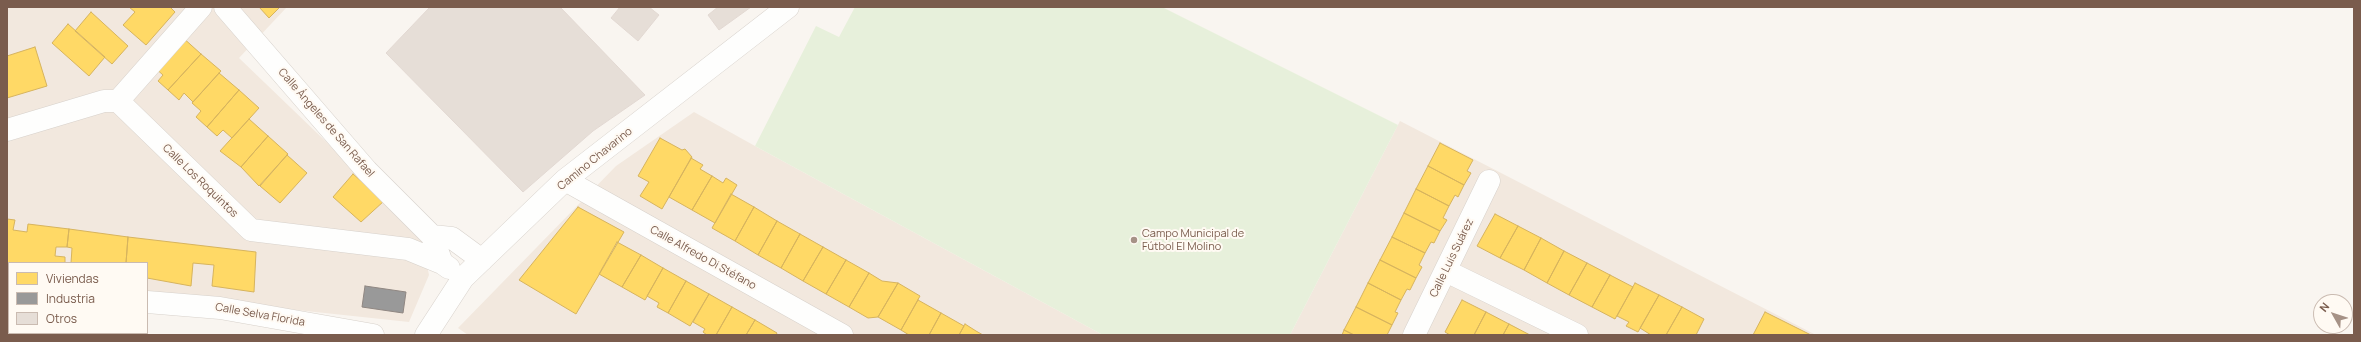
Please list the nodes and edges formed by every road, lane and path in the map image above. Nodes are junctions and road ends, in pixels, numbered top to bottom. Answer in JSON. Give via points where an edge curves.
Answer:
{"nodes":[{"id":1,"x":201,"y":7,"type":"edge"},
{"id":2,"x":225,"y":7,"type":"edge"},
{"id":3,"x":788,"y":7,"type":"edge"},
{"id":4,"x":118,"y":101,"type":"junction"},
{"id":5,"x":7,"y":130,"type":"edge"},
{"id":6,"x":565,"y":180,"type":"junction"},
{"id":7,"x":1489,"y":181,"type":"dead end"},
{"id":8,"x":432,"y":236,"type":"junction"},
{"id":9,"x":408,"y":249,"type":"junction"},
{"id":10,"x":482,"y":260,"type":"junction"},
{"id":11,"x":442,"y":263,"type":"junction"},
{"id":12,"x":1446,"y":271,"type":"junction"},
{"id":13,"x":463,"y":278,"type":"junction"},
{"id":14,"x":148,"y":302,"type":"edge"},
{"id":15,"x":373,"y":335,"type":"edge"},
{"id":16,"x":426,"y":335,"type":"edge"},
{"id":17,"x":842,"y":335,"type":"edge"},
{"id":18,"x":1414,"y":335,"type":"edge"},
{"id":19,"x":1577,"y":335,"type":"edge"}],
"edges":[{"from":1,"to":4,"type":"street"},
{"from":2,"to":8,"type":"street","name":"Calle Ángeles de San Rafael","via":[[367,171]]},
{"from":3,"to":6,"type":"street","name":"Camino Chavarino"},
{"from":4,"to":5,"type":"street","via":[[104,101]]},
{"from":4,"to":9,"type":"street","name":"Calle Los Roquintos","via":[[251,230]]},
{"from":6,"to":10,"type":"street","name":"Camino Chavarino"},
{"from":6,"to":17,"type":"street","name":"Calle Alfredo Di Stéfano"},
{"from":7,"to":12,"type":"street","name":"Calle Luis Suárez"},
{"from":8,"to":9,"type":"street"},
{"from":8,"to":10,"type":"street","via":[[452,238]]},
{"from":8,"to":11,"type":"street","name":"Calle Ángeles de San Rafael"},
{"from":9,"to":11,"type":"street","name":"Calle Los Roquintos"},
{"from":10,"to":13,"type":"street","name":"Camino Chavarino"},
{"from":11,"to":13,"type":"street"},
{"from":12,"to":18,"type":"street","name":"Calle Luis Suárez"},
{"from":12,"to":19,"type":"street"},
{"from":13,"to":16,"type":"street","name":"Camino Chavarino"},
{"from":14,"to":15,"type":"street","name":"Calle Selva Florida","via":[[220,308]]}]}
